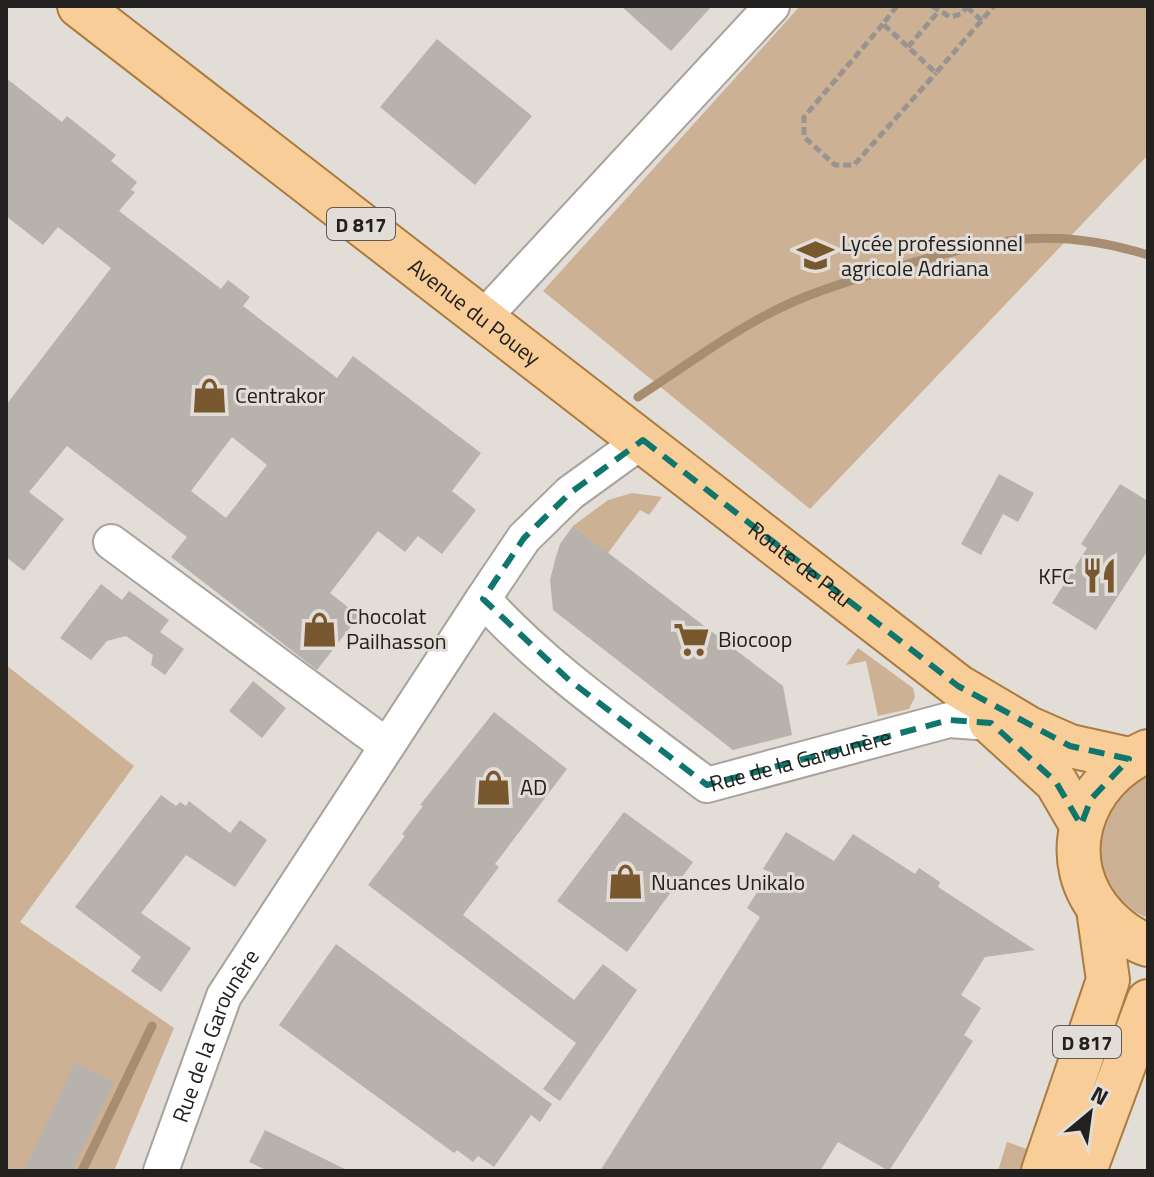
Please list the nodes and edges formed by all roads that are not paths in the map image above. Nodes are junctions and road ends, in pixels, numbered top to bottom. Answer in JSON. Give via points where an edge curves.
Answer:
{"nodes":[{"id":1,"x":79,"y":6,"type":"edge"},
{"id":2,"x":772,"y":6,"type":"edge"},
{"id":3,"x":484,"y":317,"type":"junction"},
{"id":4,"x":643,"y":440,"type":"junction"},
{"id":5,"x":111,"y":542,"type":"dead end"},
{"id":6,"x":483,"y":599,"type":"junction"},
{"id":7,"x":958,"y":686,"type":"junction"},
{"id":8,"x":991,"y":723,"type":"junction"},
{"id":9,"x":387,"y":746,"type":"junction"},
{"id":10,"x":1138,"y":755,"type":"edge"},
{"id":11,"x":1081,"y":825,"type":"junction"},
{"id":12,"x":1098,"y":909,"type":"junction"},
{"id":13,"x":1148,"y":945,"type":"edge"},
{"id":14,"x":1148,"y":1001,"type":"edge"},
{"id":15,"x":161,"y":1171,"type":"edge"},
{"id":16,"x":1043,"y":1171,"type":"edge"},
{"id":17,"x":1085,"y":1171,"type":"edge"}],
"edges":[{"from":1,"to":3,"type":"main road","name":"Avenue du Pouey","number":"D 817"},
{"from":2,"to":3,"type":"street"},
{"from":3,"to":4,"type":"main road","name":"Avenue du Pouey","number":"D 817"},
{"from":4,"to":6,"type":"street","name":"Rue de la Garounère","via":[[570,493],[524,538]]},
{"from":4,"to":7,"type":"main road","name":"Route de Pau","number":"D 817"},
{"from":5,"to":9,"type":"street"},
{"from":6,"to":8,"type":"street","name":"Rue de la Garounère","via":[[569,680],[707,785],[949,720]]},
{"from":6,"to":9,"type":"street","name":"Rue de la Garounère"},
{"from":7,"to":8,"type":"main road","name":"Route de Pau","number":"D 817"},
{"from":7,"to":10,"type":"main road","name":"Route de Pau","number":"D 817","via":[[1070,746]]},
{"from":8,"to":11,"type":"main road","name":"Route de Pau","number":"D 817","via":[[1056,782]]},
{"from":9,"to":15,"type":"street","name":"Rue de la Garounère","via":[[224,996]]},
{"from":10,"to":11,"type":"main road","name":"Route de Pau","via":[[1107,776]]},
{"from":11,"to":12,"type":"main road","name":"Route de Pau","via":[[1078,854]]},
{"from":12,"to":13,"type":"main road","name":"Route de Pau","via":[[1118,929]]},
{"from":12,"to":16,"type":"main road","number":"D 817","via":[[1108,980]]},
{"from":14,"to":17,"type":"main road","number":"D 817"}]}
